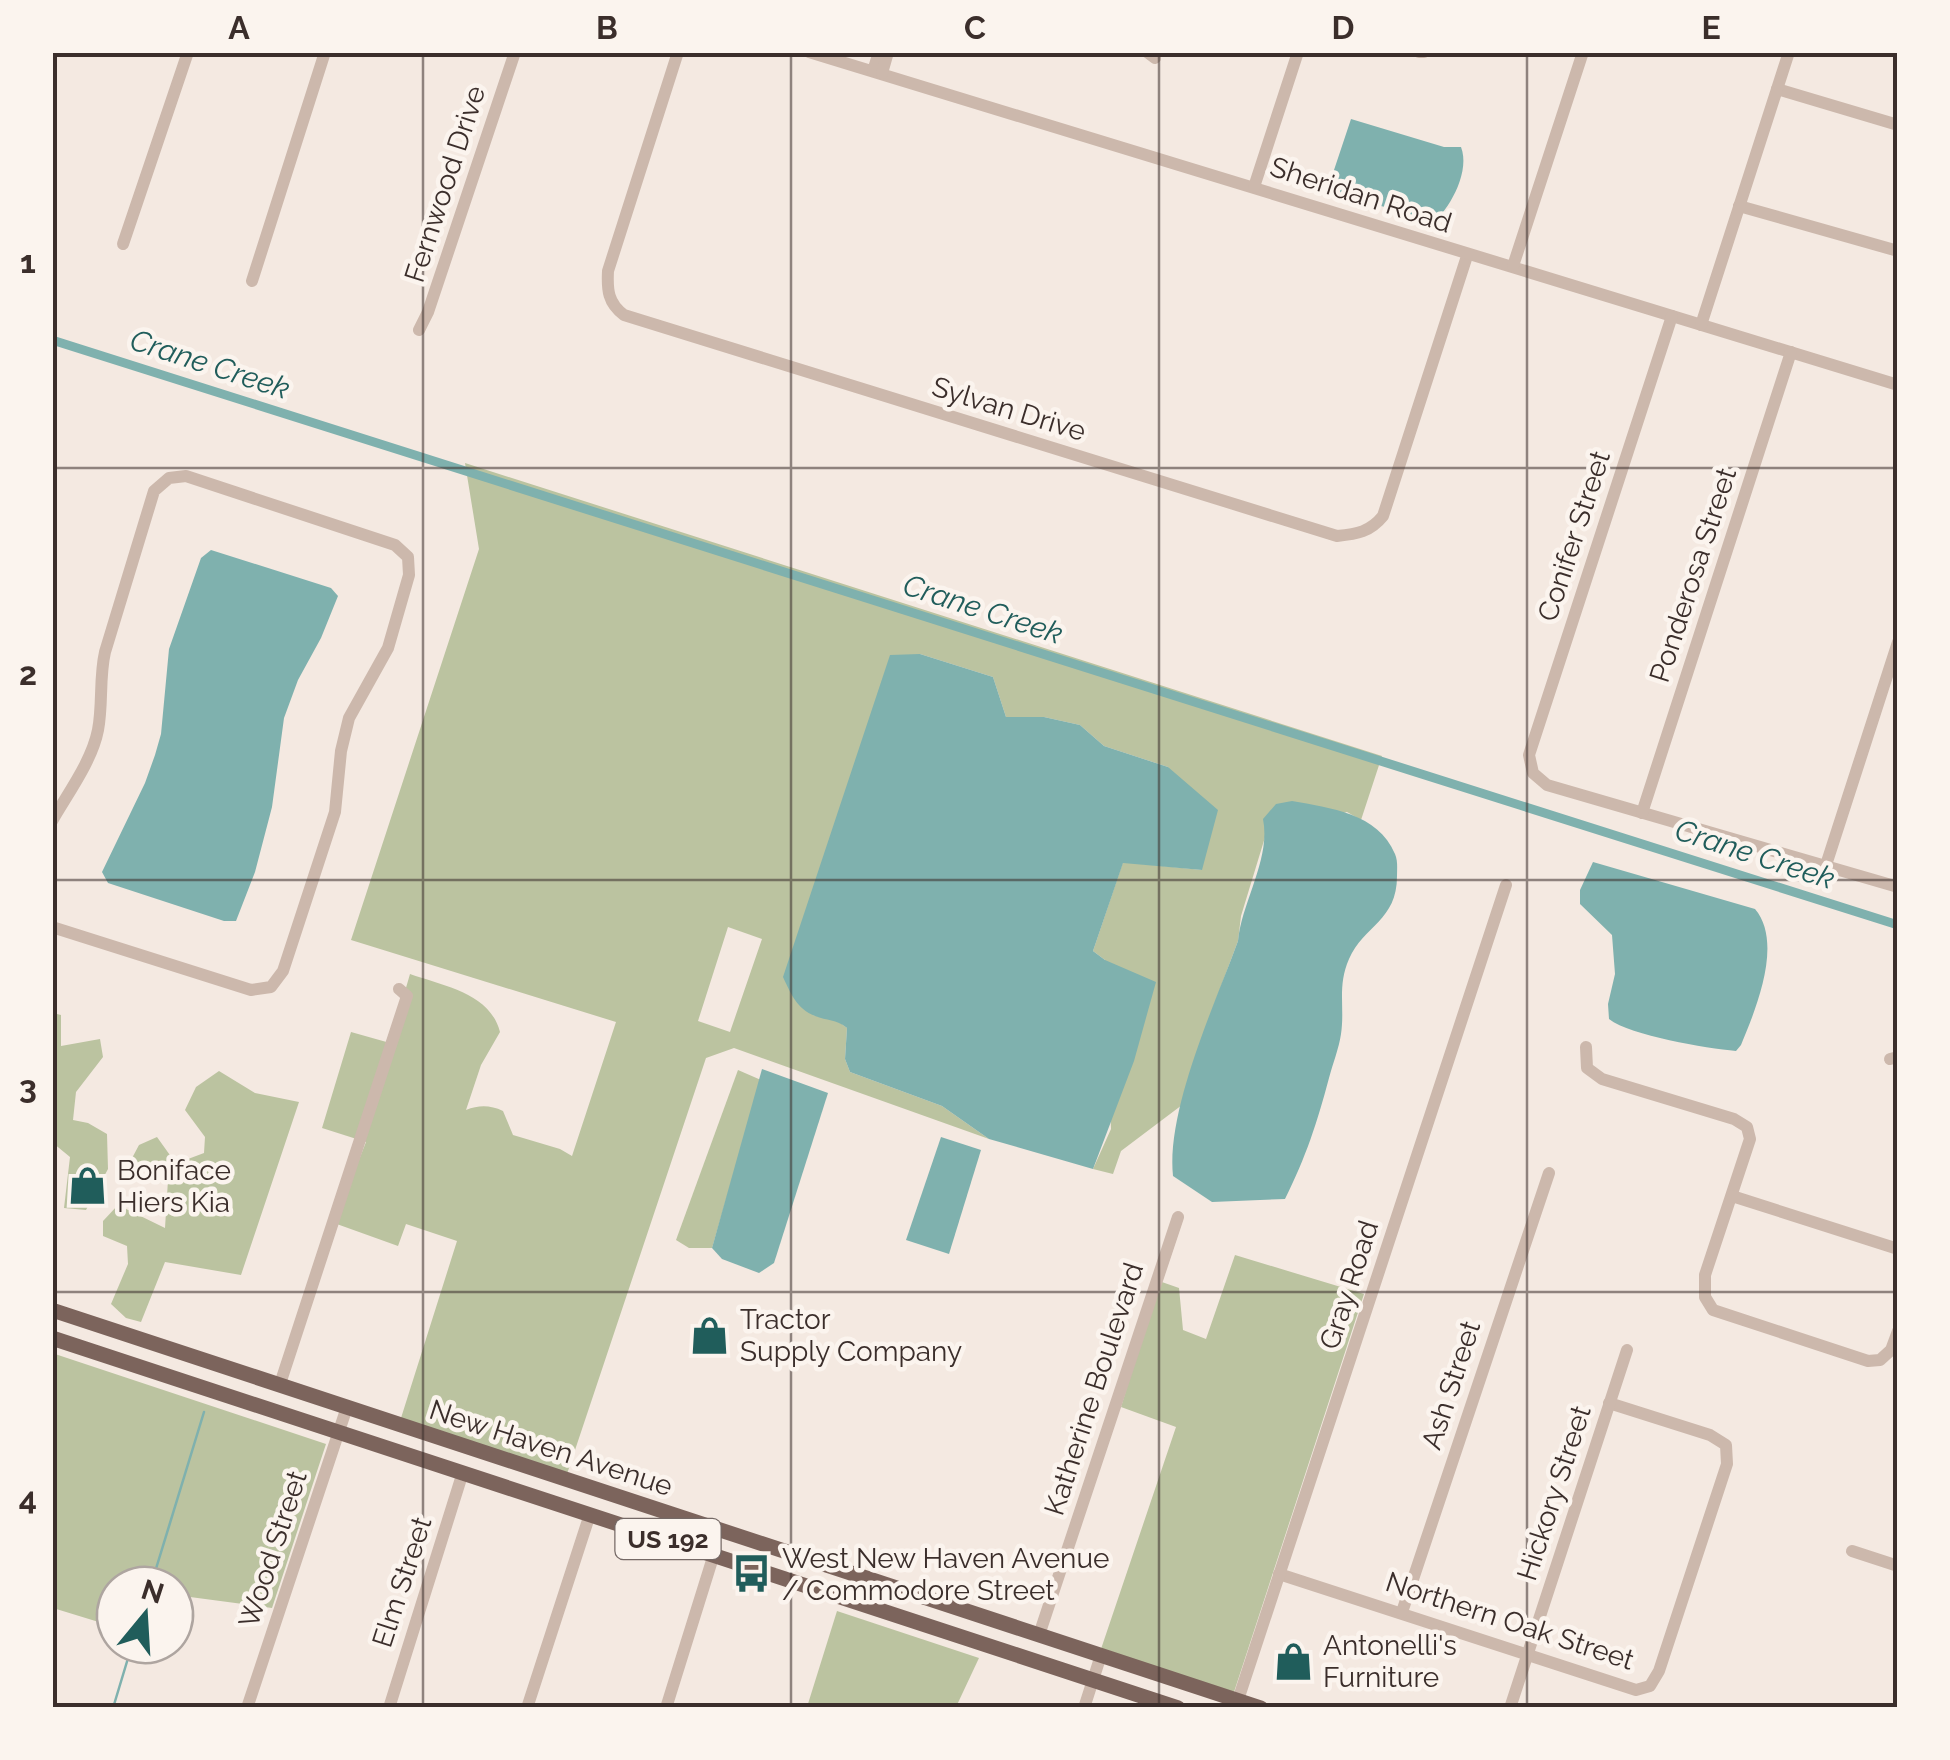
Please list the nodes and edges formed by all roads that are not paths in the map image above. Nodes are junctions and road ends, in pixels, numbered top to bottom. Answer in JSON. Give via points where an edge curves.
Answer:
{"nodes":[{"id":1,"x":188,"y":52,"type":"edge"},
{"id":2,"x":325,"y":52,"type":"edge"},
{"id":3,"x":515,"y":52,"type":"edge"},
{"id":4,"x":678,"y":52,"type":"edge"},
{"id":5,"x":809,"y":52,"type":"edge"},
{"id":6,"x":879,"y":52,"type":"edge"},
{"id":7,"x":888,"y":52,"type":"edge"},
{"id":8,"x":1298,"y":52,"type":"edge"},
{"id":9,"x":1583,"y":52,"type":"edge"},
{"id":10,"x":1789,"y":52,"type":"edge"},
{"id":11,"x":877,"y":72,"type":"junction"},
{"id":12,"x":1777,"y":89,"type":"junction"},
{"id":13,"x":1898,"y":125,"type":"edge"},
{"id":14,"x":1254,"y":187,"type":"junction"},
{"id":15,"x":1739,"y":206,"type":"junction"},
{"id":16,"x":124,"y":244,"type":"dead end"},
{"id":17,"x":1898,"y":250,"type":"edge"},
{"id":18,"x":1467,"y":256,"type":"junction"},
{"id":19,"x":1512,"y":266,"type":"junction"},
{"id":20,"x":252,"y":280,"type":"dead end"},
{"id":21,"x":1672,"y":316,"type":"junction"},
{"id":22,"x":1702,"y":324,"type":"junction"},
{"id":23,"x":419,"y":330,"type":"dead end"},
{"id":24,"x":1791,"y":352,"type":"junction"},
{"id":25,"x":1898,"y":385,"type":"edge"},
{"id":26,"x":1898,"y":642,"type":"edge"},
{"id":27,"x":1642,"y":813,"type":"junction"},
{"id":28,"x":52,"y":821,"type":"edge"},
{"id":29,"x":1826,"y":865,"type":"junction"},
{"id":30,"x":1506,"y":886,"type":"dead end"},
{"id":31,"x":1898,"y":888,"type":"edge"},
{"id":32,"x":52,"y":927,"type":"edge"},
{"id":33,"x":400,"y":989,"type":"dead end"},
{"id":34,"x":1586,"y":1047,"type":"dead end"},
{"id":35,"x":1550,"y":1174,"type":"dead end"},
{"id":36,"x":1732,"y":1196,"type":"junction"},
{"id":37,"x":1178,"y":1217,"type":"dead end"},
{"id":38,"x":1898,"y":1249,"type":"edge"},
{"id":39,"x":52,"y":1310,"type":"edge"},
{"id":40,"x":1898,"y":1331,"type":"edge"},
{"id":41,"x":52,"y":1338,"type":"edge"},
{"id":42,"x":150,"y":1342,"type":"junction"},
{"id":43,"x":1626,"y":1350,"type":"dead end"},
{"id":44,"x":182,"y":1352,"type":"junction"},
{"id":45,"x":108,"y":1356,"type":"junction"},
{"id":46,"x":142,"y":1367,"type":"junction"},
{"id":47,"x":280,"y":1384,"type":"junction"},
{"id":48,"x":1609,"y":1402,"type":"junction"},
{"id":49,"x":347,"y":1407,"type":"junction"},
{"id":50,"x":338,"y":1431,"type":"junction"},
{"id":51,"x":506,"y":1459,"type":"junction"},
{"id":52,"x":463,"y":1472,"type":"junction"},
{"id":53,"x":639,"y":1502,"type":"junction"},
{"id":54,"x":590,"y":1514,"type":"junction"},
{"id":55,"x":784,"y":1551,"type":"junction"},
{"id":56,"x":1852,"y":1551,"type":"dead end"},
{"id":57,"x":714,"y":1554,"type":"junction"},
{"id":58,"x":1898,"y":1566,"type":"edge"},
{"id":59,"x":758,"y":1569,"type":"junction"},
{"id":60,"x":855,"y":1574,"type":"junction"},
{"id":61,"x":1279,"y":1574,"type":"junction"},
{"id":62,"x":1402,"y":1612,"type":"junction"},
{"id":63,"x":1039,"y":1635,"type":"junction"},
{"id":64,"x":1528,"y":1654,"type":"junction"},
{"id":65,"x":1101,"y":1655,"type":"junction"},
{"id":66,"x":1093,"y":1680,"type":"junction"},
{"id":67,"x":1233,"y":1704,"type":"edge"},
{"id":68,"x":247,"y":1708,"type":"edge"},
{"id":69,"x":389,"y":1708,"type":"edge"},
{"id":70,"x":528,"y":1708,"type":"edge"},
{"id":71,"x":666,"y":1708,"type":"edge"},
{"id":72,"x":1084,"y":1708,"type":"edge"},
{"id":73,"x":1178,"y":1708,"type":"edge"},
{"id":74,"x":1262,"y":1708,"type":"edge"},
{"id":75,"x":1510,"y":1708,"type":"edge"}],
"edges":[{"from":1,"to":16,"type":"street"},
{"from":2,"to":20,"type":"street"},
{"from":3,"to":23,"type":"street","name":"Fernwood Drive"},
{"from":4,"to":18,"type":"street","name":"Sylvan Drive","via":[[608,271],[607,291],[624,316],[1337,536],[1360,534],[1383,516]]},
{"from":5,"to":11,"type":"street","name":"Sheridan Road"},
{"from":6,"to":11,"type":"street"},
{"from":7,"to":11,"type":"street"},
{"from":8,"to":14,"type":"street"},
{"from":9,"to":19,"type":"street"},
{"from":10,"to":12,"type":"street"},
{"from":11,"to":14,"type":"street","name":"Sheridan Road"},
{"from":12,"to":13,"type":"street"},
{"from":12,"to":15,"type":"street"},
{"from":14,"to":18,"type":"street","name":"Sheridan Road"},
{"from":15,"to":17,"type":"street"},
{"from":15,"to":22,"type":"street"},
{"from":18,"to":19,"type":"street","name":"Sheridan Road"},
{"from":19,"to":21,"type":"street","name":"Sheridan Road"},
{"from":21,"to":22,"type":"street","name":"Sheridan Road"},
{"from":21,"to":27,"type":"street","name":"Conifer Street","via":[[1529,755],[1533,772],[1547,785]]},
{"from":22,"to":24,"type":"street","name":"Sheridan Road"},
{"from":24,"to":25,"type":"street","name":"Sheridan Road"},
{"from":24,"to":27,"type":"street","name":"Ponderosa Street"},
{"from":26,"to":29,"type":"street"},
{"from":27,"to":29,"type":"street"},
{"from":28,"to":32,"type":"street","via":[[98,730],[106,652],[154,491],[168,478],[186,476],[256,499],[395,545],[408,557],[388,648],[349,718],[335,812],[283,971],[271,987],[251,990]]},
{"from":29,"to":31,"type":"street"},
{"from":30,"to":61,"type":"street","name":"Gray Road"},
{"from":33,"to":47,"type":"street","via":[[407,996]]},
{"from":34,"to":36,"type":"street","via":[[1588,1068],[1602,1079],[1747,1128],[1750,1140]]},
{"from":35,"to":62,"type":"street","name":"Ash Street"},
{"from":36,"to":38,"type":"street"},
{"from":36,"to":40,"type":"street","via":[[1705,1275],[1713,1310],[1868,1361],[1891,1350]]},
{"from":37,"to":63,"type":"street","name":"Katherine Boulevard"},
{"from":39,"to":42,"type":"main road","name":"New Haven Avenue","number":"US 192"},
{"from":41,"to":45,"type":"main road","name":"New Haven Avenue","number":"US 192"},
{"from":42,"to":44,"type":"main road","name":"New Haven Avenue","number":"US 192"},
{"from":42,"to":45,"type":"main road"},
{"from":43,"to":48,"type":"street","name":"Hickory Street"},
{"from":44,"to":46,"type":"main road","via":[[158,1355]]},
{"from":44,"to":47,"type":"main road","name":"New Haven Avenue","number":"US 192"},
{"from":45,"to":46,"type":"main road","name":"New Haven Avenue","number":"US 192"},
{"from":46,"to":50,"type":"main road","name":"New Haven Avenue","number":"US 192"},
{"from":47,"to":49,"type":"main road","name":"New Haven Avenue","number":"US 192"},
{"from":48,"to":64,"type":"street","name":"Hickory Street"},
{"from":48,"to":64,"type":"street","name":"Northern Oak Street","via":[[1726,1445],[1721,1483],[1650,1686],[1636,1690]]},
{"from":49,"to":50,"type":"street","name":"Wood Street"},
{"from":49,"to":51,"type":"main road","name":"New Haven Avenue","number":"US 192"},
{"from":50,"to":52,"type":"main road","name":"New Haven Avenue","number":"US 192"},
{"from":50,"to":68,"type":"street","name":"Wood Street"},
{"from":51,"to":52,"type":"main road"},
{"from":51,"to":53,"type":"main road","name":"New Haven Avenue","number":"US 192"},
{"from":52,"to":54,"type":"main road","name":"New Haven Avenue","number":"US 192"},
{"from":52,"to":69,"type":"street","name":"Elm Street"},
{"from":53,"to":54,"type":"main road","via":[[612,1503]]},
{"from":53,"to":55,"type":"main road","name":"New Haven Avenue","number":"US 192"},
{"from":54,"to":57,"type":"main road","name":"New Haven Avenue","number":"US 192"},
{"from":54,"to":70,"type":"street"},
{"from":55,"to":57,"type":"main road","via":[[734,1544]]},
{"from":55,"to":60,"type":"main road","name":"New Haven Avenue","number":"US 192"},
{"from":56,"to":58,"type":"street"},
{"from":57,"to":59,"type":"main road","name":"New Haven Avenue","number":"US 192"},
{"from":57,"to":71,"type":"street"},
{"from":59,"to":60,"type":"main road","via":[[837,1584]]},
{"from":59,"to":66,"type":"main road","name":"New Haven Avenue","number":"US 192"},
{"from":60,"to":63,"type":"main road","name":"New Haven Avenue","number":"US 192"},
{"from":61,"to":62,"type":"street","name":"Northern Oak Street"},
{"from":61,"to":67,"type":"street","name":"Gray Road"},
{"from":62,"to":64,"type":"street","name":"Northern Oak Street"},
{"from":63,"to":65,"type":"main road","name":"New Haven Avenue","number":"US 192"},
{"from":64,"to":75,"type":"street","name":"Hickory Street"},
{"from":65,"to":66,"type":"street"},
{"from":65,"to":67,"type":"main road","name":"New Haven Avenue","number":"US 192"},
{"from":66,"to":72,"type":"street"},
{"from":66,"to":73,"type":"main road","name":"New Haven Avenue","number":"US 192"},
{"from":67,"to":74,"type":"main road","name":"New Haven Avenue","number":"US 192"}]}
